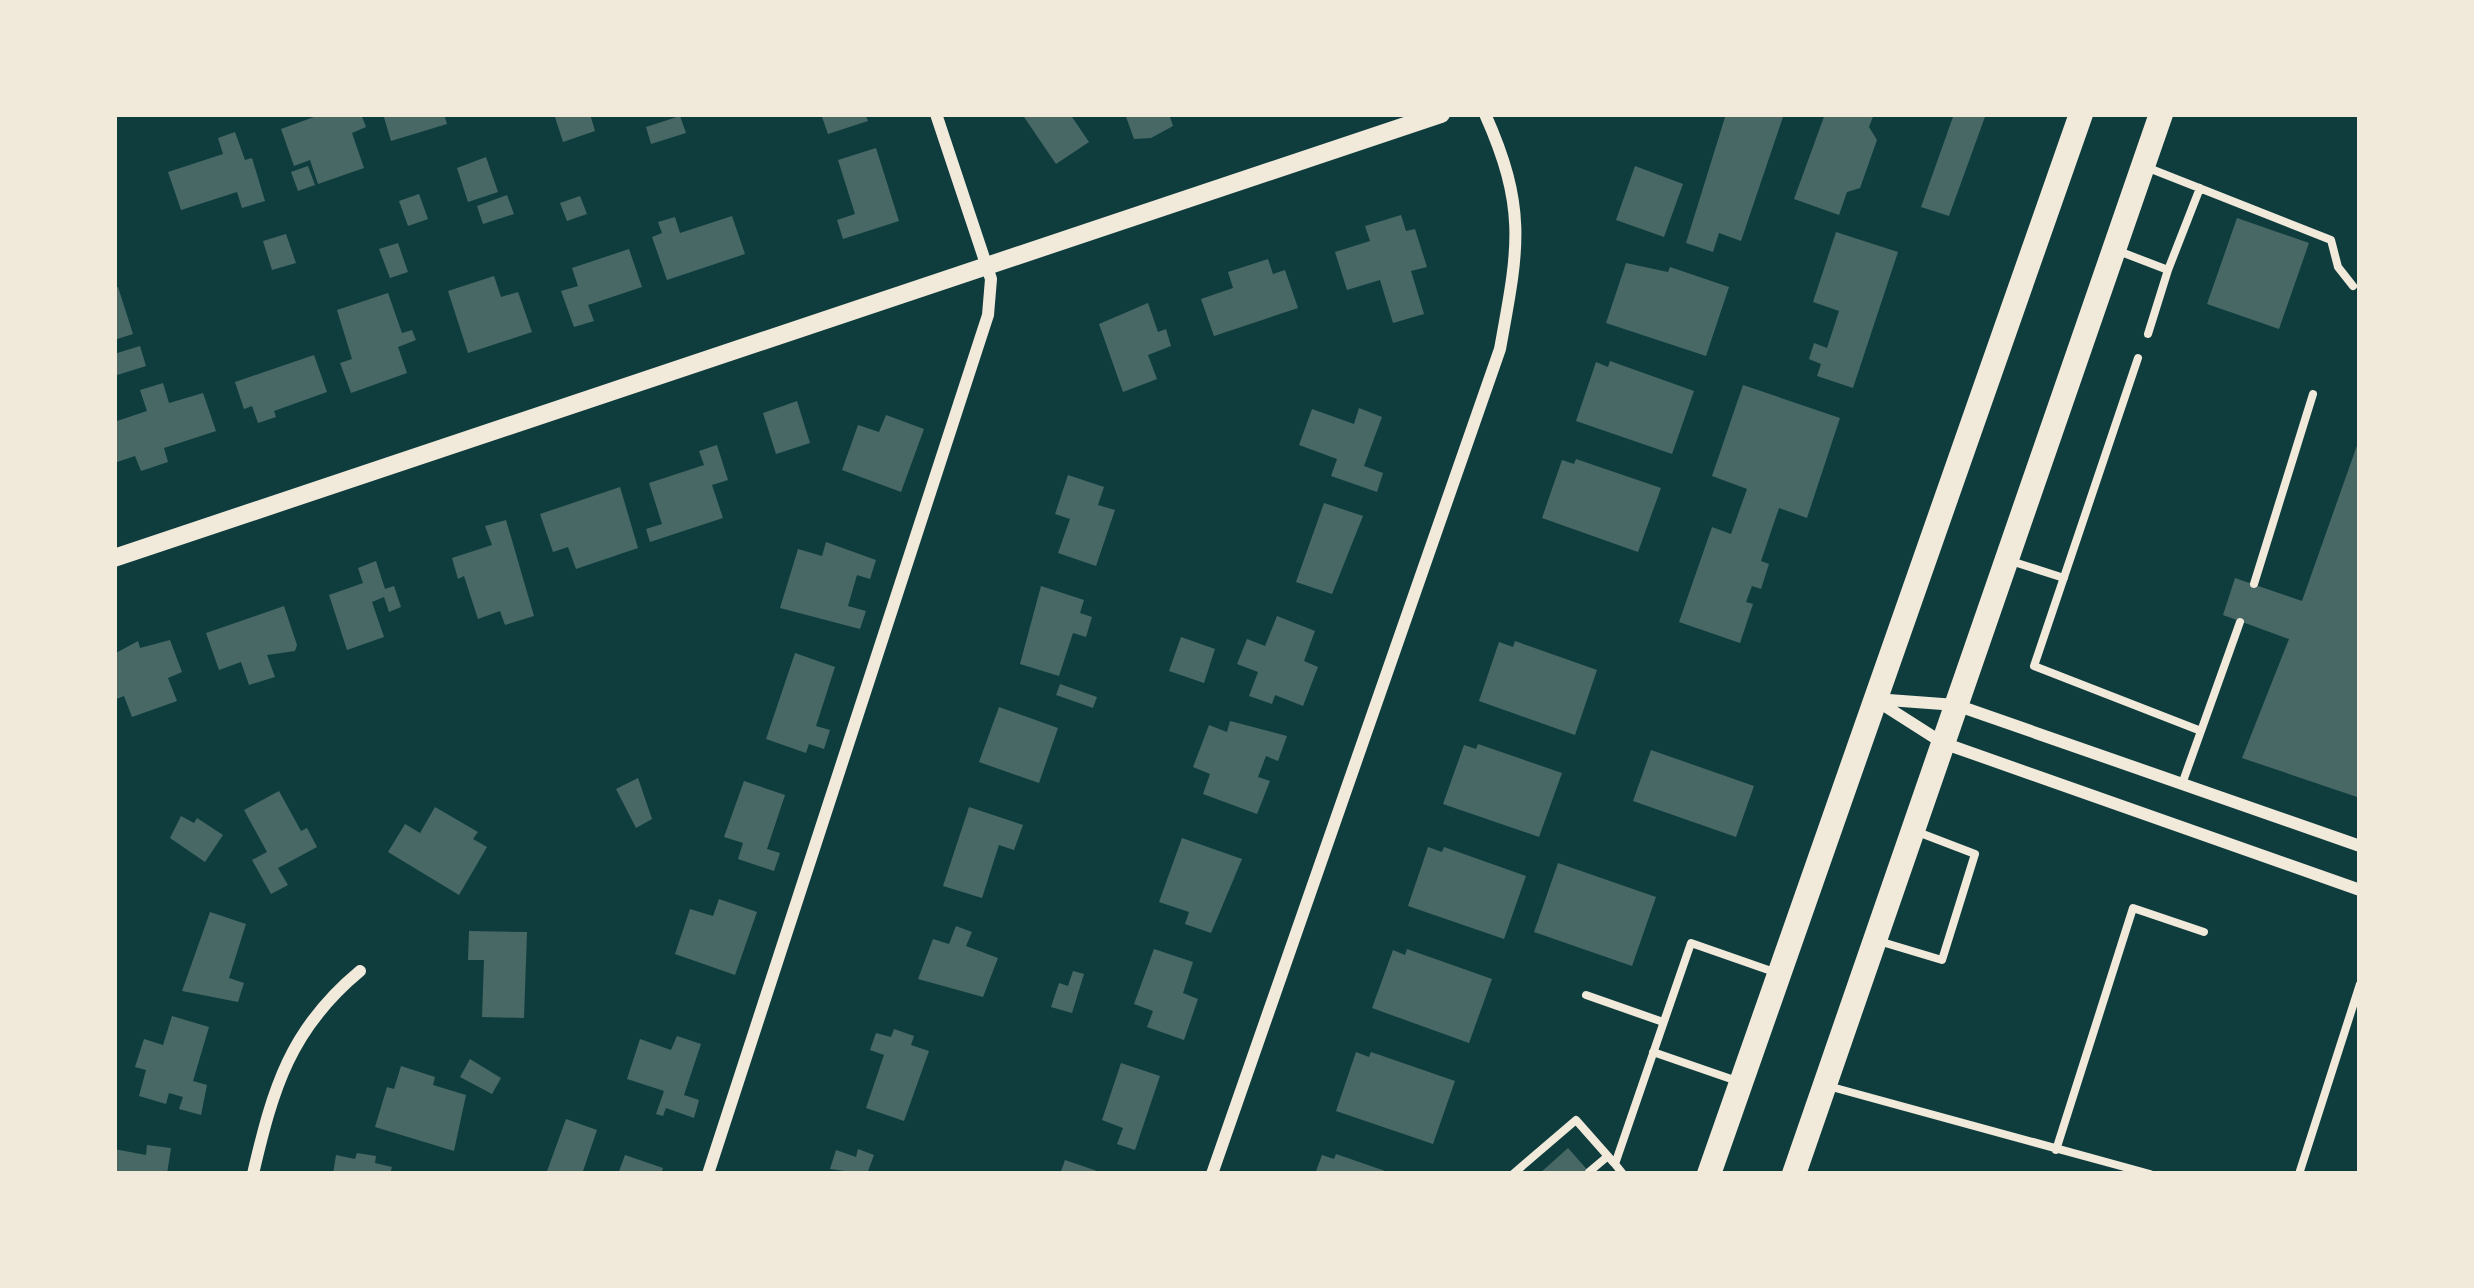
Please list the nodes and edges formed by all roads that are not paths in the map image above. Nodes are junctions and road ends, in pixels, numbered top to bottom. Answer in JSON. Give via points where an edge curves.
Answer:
{"nodes":[{"id":1,"x":936,"y":114,"type":"edge"},
{"id":2,"x":1441,"y":114,"type":"edge"},
{"id":3,"x":1484,"y":114,"type":"edge"},
{"id":4,"x":2081,"y":114,"type":"edge"},
{"id":5,"x":2161,"y":114,"type":"edge"},
{"id":6,"x":2143,"y":166,"type":"junction"},
{"id":7,"x":2200,"y":188,"type":"junction"},
{"id":8,"x":2114,"y":250,"type":"junction"},
{"id":9,"x":986,"y":263,"type":"junction"},
{"id":10,"x":2168,"y":270,"type":"junction"},
{"id":11,"x":2353,"y":286,"type":"dead end"},
{"id":12,"x":2148,"y":334,"type":"dead end"},
{"id":13,"x":2138,"y":358,"type":"dead end"},
{"id":14,"x":2313,"y":394,"type":"dead end"},
{"id":15,"x":114,"y":558,"type":"edge"},
{"id":16,"x":2006,"y":560,"type":"junction"},
{"id":17,"x":2064,"y":578,"type":"junction"},
{"id":18,"x":2254,"y":584,"type":"dead end"},
{"id":19,"x":2240,"y":622,"type":"dead end"},
{"id":20,"x":1874,"y":699,"type":"junction"},
{"id":21,"x":1956,"y":705,"type":"junction"},
{"id":22,"x":2201,"y":731,"type":"junction"},
{"id":23,"x":1943,"y":742,"type":"junction"},
{"id":24,"x":2182,"y":784,"type":"junction"},
{"id":25,"x":1914,"y":831,"type":"junction"},
{"id":26,"x":2360,"y":846,"type":"edge"},
{"id":27,"x":2360,"y":890,"type":"edge"},
{"id":28,"x":2204,"y":932,"type":"dead end"},
{"id":29,"x":1875,"y":940,"type":"junction"},
{"id":30,"x":360,"y":970,"type":"dead end"},
{"id":31,"x":1779,"y":974,"type":"junction"},
{"id":32,"x":2360,"y":984,"type":"edge"},
{"id":33,"x":1586,"y":995,"type":"dead end"},
{"id":34,"x":1664,"y":1022,"type":"junction"},
{"id":35,"x":1653,"y":1052,"type":"junction"},
{"id":36,"x":1741,"y":1083,"type":"junction"},
{"id":37,"x":1825,"y":1086,"type":"junction"},
{"id":38,"x":2056,"y":1150,"type":"junction"},
{"id":39,"x":1611,"y":1160,"type":"junction"},
{"id":40,"x":1589,"y":1172,"type":"edge"},
{"id":41,"x":253,"y":1174,"type":"edge"},
{"id":42,"x":708,"y":1174,"type":"edge"},
{"id":43,"x":1212,"y":1174,"type":"edge"},
{"id":44,"x":1513,"y":1174,"type":"edge"},
{"id":45,"x":1623,"y":1174,"type":"edge"},
{"id":46,"x":1709,"y":1174,"type":"edge"},
{"id":47,"x":1795,"y":1174,"type":"edge"},
{"id":48,"x":2150,"y":1174,"type":"edge"},
{"id":49,"x":2300,"y":1174,"type":"edge"}],
"edges":[{"from":1,"to":9,"type":"street"},
{"from":2,"to":9,"type":"street"},
{"from":3,"to":43,"type":"street","via":[[1506,163],[1520,244],[1500,349]]},
{"from":4,"to":20,"type":"main road"},
{"from":5,"to":6,"type":"main road"},
{"from":6,"to":7,"type":"lane"},
{"from":6,"to":8,"type":"main road"},
{"from":7,"to":10,"type":"lane"},
{"from":7,"to":11,"type":"lane","via":[[2330,240]]},
{"from":8,"to":10,"type":"lane"},
{"from":8,"to":16,"type":"main road"},
{"from":9,"to":15,"type":"street"},
{"from":9,"to":42,"type":"street","via":[[988,315]]},
{"from":10,"to":12,"type":"lane"},
{"from":13,"to":17,"type":"lane"},
{"from":14,"to":18,"type":"lane"},
{"from":16,"to":17,"type":"lane"},
{"from":16,"to":21,"type":"main road"},
{"from":17,"to":22,"type":"lane","via":[[2034,666]]},
{"from":19,"to":22,"type":"lane"},
{"from":20,"to":21,"type":"street"},
{"from":20,"to":23,"type":"street"},
{"from":20,"to":31,"type":"main road"},
{"from":21,"to":23,"type":"main road"},
{"from":21,"to":24,"type":"street"},
{"from":22,"to":24,"type":"lane"},
{"from":23,"to":25,"type":"main road"},
{"from":23,"to":27,"type":"street"},
{"from":24,"to":26,"type":"street"},
{"from":25,"to":29,"type":"main road"},
{"from":25,"to":29,"type":"lane","via":[[1975,854],[1942,960]]},
{"from":28,"to":38,"type":"lane","via":[[2133,908]]},
{"from":29,"to":37,"type":"main road"},
{"from":30,"to":41,"type":"street","via":[[306,1024],[275,1092]]},
{"from":31,"to":34,"type":"lane","via":[[1691,944]]},
{"from":31,"to":36,"type":"main road"},
{"from":32,"to":49,"type":"lane"},
{"from":33,"to":34,"type":"lane"},
{"from":34,"to":35,"type":"lane"},
{"from":35,"to":36,"type":"lane"},
{"from":35,"to":39,"type":"lane"},
{"from":36,"to":46,"type":"main road"},
{"from":37,"to":38,"type":"lane"},
{"from":37,"to":47,"type":"main road"},
{"from":38,"to":48,"type":"lane"},
{"from":39,"to":40,"type":"lane"},
{"from":39,"to":44,"type":"lane","via":[[1576,1120]]},
{"from":39,"to":45,"type":"lane"}]}
